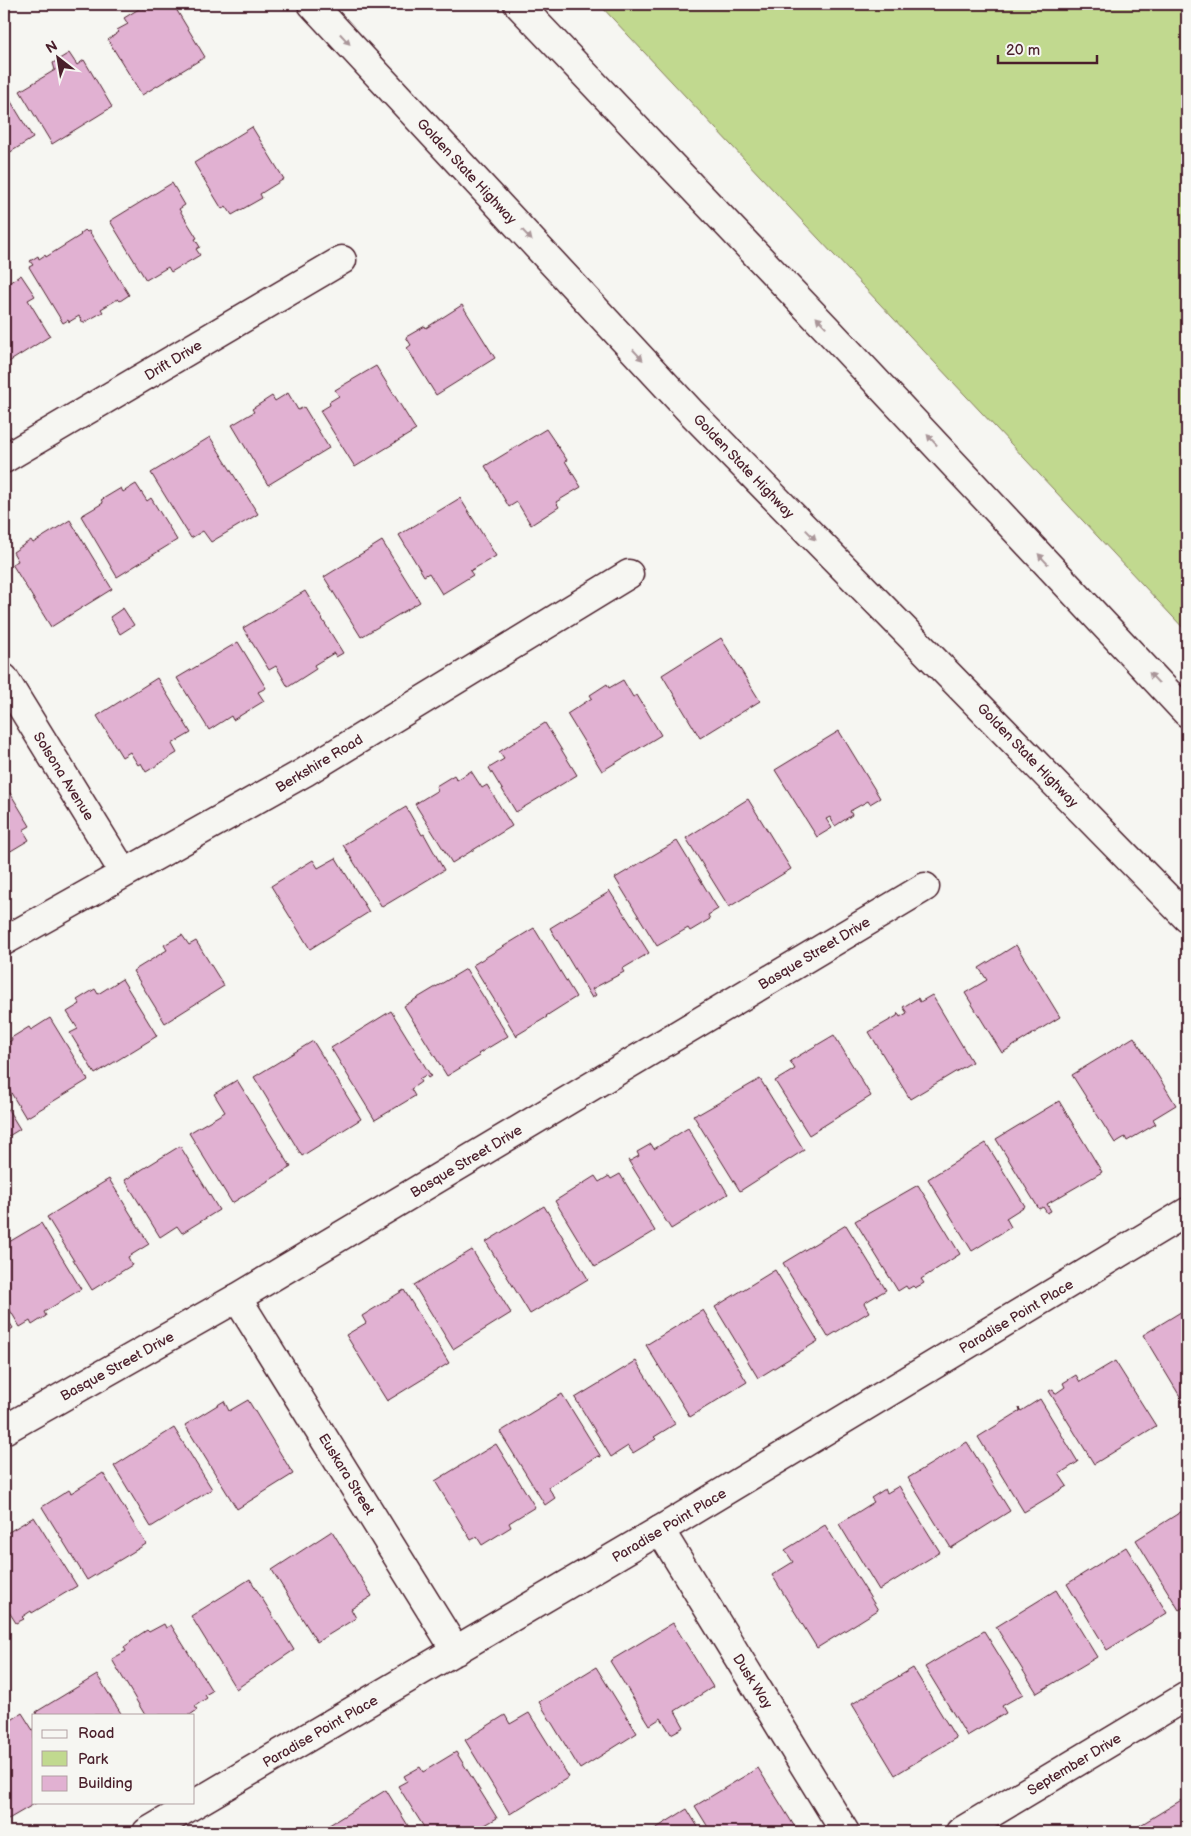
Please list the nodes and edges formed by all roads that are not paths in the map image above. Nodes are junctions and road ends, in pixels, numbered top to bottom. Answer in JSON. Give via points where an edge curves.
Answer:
{"nodes":[{"id":1,"x":312,"y":4,"type":"edge"},
{"id":2,"x":518,"y":4,"type":"edge"},
{"id":3,"x":342,"y":260,"type":"dead end"},
{"id":4,"x":4,"y":459,"type":"edge"},
{"id":5,"x":629,"y":574,"type":"dead end"},
{"id":6,"x":4,"y":678,"type":"edge"},
{"id":7,"x":1187,"y":713,"type":"edge"},
{"id":8,"x":124,"y":873,"type":"junction"},
{"id":9,"x":925,"y":887,"type":"dead end"},
{"id":10,"x":1187,"y":918,"type":"edge"},
{"id":11,"x":4,"y":941,"type":"edge"},
{"id":12,"x":1187,"y":1212,"type":"edge"},
{"id":13,"x":237,"y":1298,"type":"junction"},
{"id":14,"x":4,"y":1430,"type":"edge"},
{"id":15,"x":660,"y":1530,"type":"junction"},
{"id":16,"x":456,"y":1651,"type":"junction"},
{"id":17,"x":1187,"y":1696,"type":"edge"},
{"id":18,"x":195,"y":1804,"type":"edge"},
{"id":19,"x":195,"y":1804,"type":"edge"},
{"id":20,"x":147,"y":1832,"type":"edge"},
{"id":21,"x":846,"y":1832,"type":"edge"},
{"id":22,"x":960,"y":1832,"type":"edge"}],
"edges":[{"from":1,"to":10,"type":"main road","name":"Golden State Highway","one_way":true,"via":[[690,411]]},
{"from":7,"to":2,"type":"main road","one_way":true},
{"from":3,"to":4,"type":"main road","name":"Drift Drive"},
{"from":5,"to":8,"type":"main road","name":"Berkshire Road","via":[[305,772]]},
{"from":6,"to":8,"type":"main road","name":"Solsona Avenue"},
{"from":8,"to":11,"type":"main road","name":"Berkshire Road"},
{"from":9,"to":13,"type":"main road","name":"Basque Street Drive"},
{"from":12,"to":15,"type":"main road","name":"Paradise Point Place"},
{"from":13,"to":14,"type":"main road","name":"Basque Street Drive"},
{"from":13,"to":16,"type":"main road","name":"Euskara Street"},
{"from":15,"to":16,"type":"main road","name":"Paradise Point Place"},
{"from":15,"to":21,"type":"main road","name":"Dusk Way"},
{"from":16,"to":18,"type":"main road","name":"Paradise Point Place"},
{"from":17,"to":22,"type":"main road","name":"September Drive"},
{"from":19,"to":20,"type":"main road","name":"Paradise Point Place"}]}
